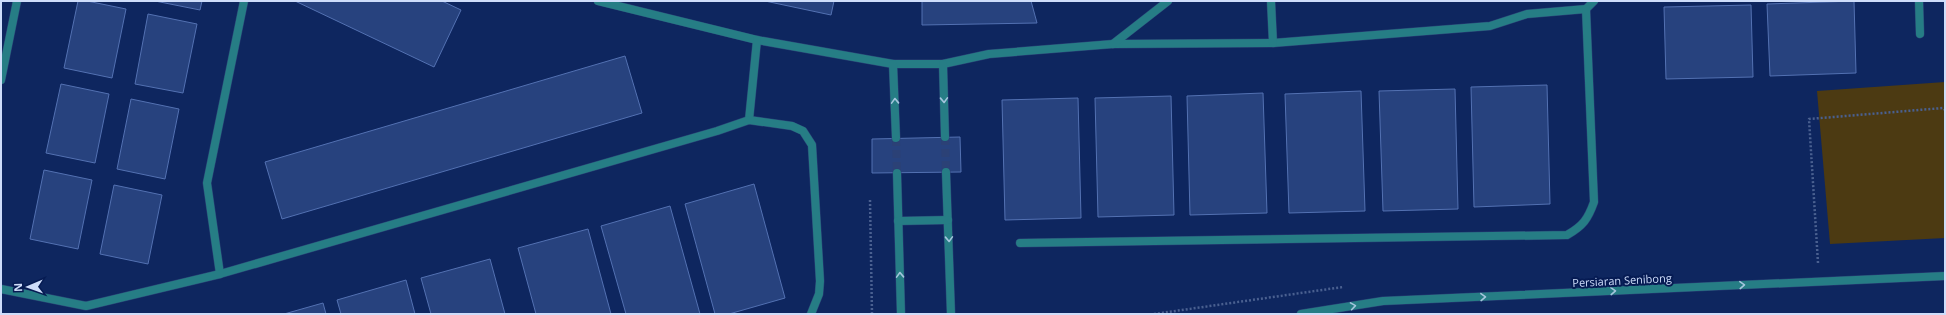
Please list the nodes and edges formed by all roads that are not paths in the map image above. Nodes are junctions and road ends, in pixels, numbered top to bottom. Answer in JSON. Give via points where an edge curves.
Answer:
{"nodes":[{"id":1,"x":17,"y":1,"type":"edge"},
{"id":2,"x":244,"y":1,"type":"edge"},
{"id":3,"x":598,"y":1,"type":"edge"},
{"id":4,"x":1168,"y":1,"type":"edge"},
{"id":5,"x":1270,"y":1,"type":"edge"},
{"id":6,"x":1594,"y":1,"type":"edge"},
{"id":7,"x":1919,"y":1,"type":"edge"},
{"id":8,"x":1586,"y":9,"type":"junction"},
{"id":9,"x":1920,"y":34,"type":"dead end"},
{"id":10,"x":757,"y":40,"type":"junction"},
{"id":11,"x":1274,"y":43,"type":"junction"},
{"id":12,"x":1114,"y":44,"type":"junction"},
{"id":13,"x":893,"y":64,"type":"junction"},
{"id":14,"x":943,"y":64,"type":"junction"},
{"id":15,"x":1,"y":80,"type":"edge"},
{"id":16,"x":748,"y":120,"type":"junction"},
{"id":17,"x":945,"y":137,"type":"tunnel mouth"},
{"id":18,"x":896,"y":138,"type":"tunnel mouth"},
{"id":19,"x":946,"y":172,"type":"tunnel mouth"},
{"id":20,"x":897,"y":173,"type":"tunnel mouth"},
{"id":21,"x":948,"y":220,"type":"junction"},
{"id":22,"x":898,"y":221,"type":"junction"},
{"id":23,"x":1020,"y":243,"type":"dead end"},
{"id":24,"x":220,"y":274,"type":"junction"},
{"id":25,"x":1945,"y":276,"type":"edge"},
{"id":26,"x":1,"y":289,"type":"edge"},
{"id":27,"x":811,"y":314,"type":"edge"},
{"id":28,"x":901,"y":314,"type":"edge"},
{"id":29,"x":951,"y":314,"type":"edge"},
{"id":30,"x":1301,"y":314,"type":"edge"}],
"edges":[{"from":1,"to":15,"type":"street"},
{"from":2,"to":24,"type":"street","via":[[206,183]]},
{"from":3,"to":10,"type":"street"},
{"from":4,"to":12,"type":"street"},
{"from":5,"to":11,"type":"street"},
{"from":6,"to":8,"type":"street"},
{"from":7,"to":9,"type":"street"},
{"from":8,"to":11,"type":"street","via":[[1527,14],[1490,26]]},
{"from":8,"to":23,"type":"street","via":[[1594,202],[1589,217],[1580,228],[1567,234]]},
{"from":10,"to":13,"type":"street"},
{"from":10,"to":16,"type":"street"},
{"from":11,"to":12,"type":"street"},
{"from":12,"to":14,"type":"street","via":[[989,54]]},
{"from":13,"to":14,"type":"street"},
{"from":18,"to":13,"type":"street","one_way":true},
{"from":14,"to":17,"type":"street","one_way":true},
{"from":16,"to":24,"type":"street","via":[[717,132]]},
{"from":16,"to":27,"type":"street","via":[[792,126],[803,131],[812,145],[820,281],[819,294]]},
{"from":19,"to":21,"type":"street"},
{"from":20,"to":22,"type":"street"},
{"from":21,"to":22,"type":"street"},
{"from":21,"to":29,"type":"street","one_way":true},
{"from":28,"to":22,"type":"street","one_way":true},
{"from":24,"to":26,"type":"street","via":[[86,306]]},
{"from":30,"to":25,"type":"street","name":"Persiaran Senibong","one_way":true,"via":[[1383,301]]}]}
